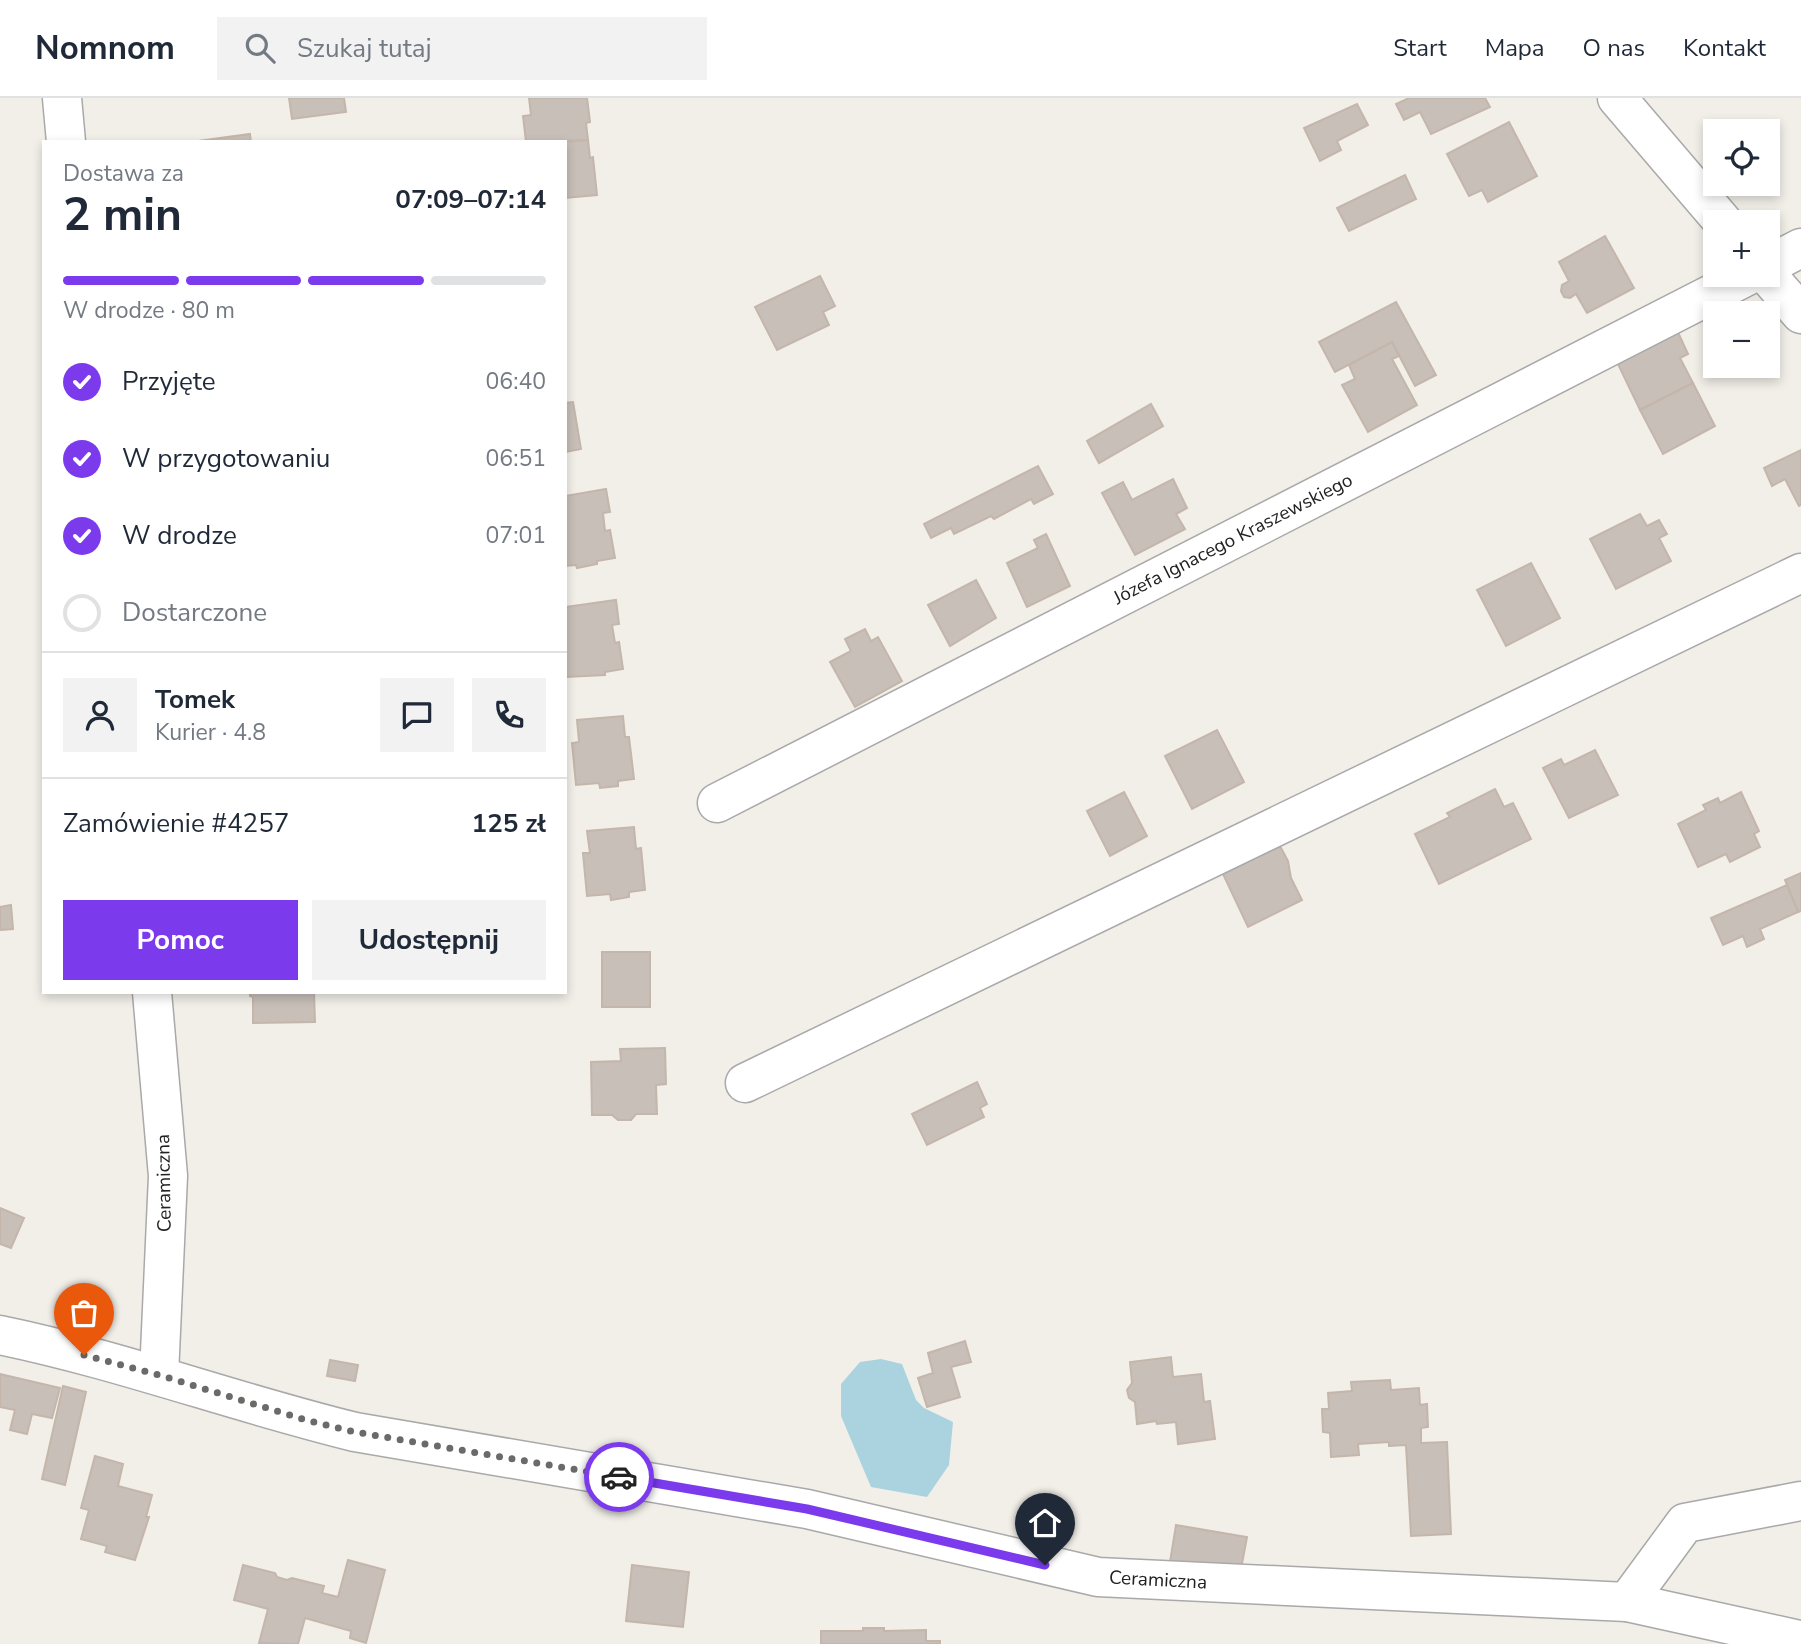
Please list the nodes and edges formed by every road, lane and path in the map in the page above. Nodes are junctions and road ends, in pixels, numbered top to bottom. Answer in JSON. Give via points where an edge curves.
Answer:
{"nodes":[{"id":1,"x":62,"y":98,"type":"edge"},
{"id":2,"x":1617,"y":98,"type":"edge"},
{"id":3,"x":66,"y":140,"type":"edge"},
{"id":4,"x":1713,"y":210,"type":"edge"},
{"id":5,"x":1801,"y":248,"type":"edge"},
{"id":6,"x":1780,"y":259,"type":"edge"},
{"id":7,"x":1726,"y":287,"type":"edge"},
{"id":8,"x":1777,"y":287,"type":"edge"},
{"id":9,"x":1801,"y":314,"type":"edge"},
{"id":10,"x":1801,"y":573,"type":"edge"},
{"id":11,"x":717,"y":803,"type":"dead end"},
{"id":12,"x":152,"y":994,"type":"edge"},
{"id":13,"x":745,"y":1083,"type":"dead end"},
{"id":14,"x":0,"y":1335,"type":"edge"},
{"id":15,"x":159,"y":1375,"type":"junction"},
{"id":16,"x":1801,"y":1501,"type":"edge"},
{"id":17,"x":1627,"y":1602,"type":"junction"},
{"id":18,"x":1799,"y":1644,"type":"edge"}],
"edges":[{"from":1,"to":3,"type":"street"},
{"from":2,"to":4,"type":"street"},
{"from":5,"to":6,"type":"street"},
{"from":7,"to":11,"type":"street","name":"Józefa Ignacego Kraszewskiego"},
{"from":8,"to":9,"type":"street"},
{"from":10,"to":13,"type":"street"},
{"from":12,"to":15,"type":"street","name":"Ceramiczna","via":[[167,1175]]},
{"from":14,"to":15,"type":"street","name":"Ceramiczna"},
{"from":15,"to":17,"type":"street","name":"Ceramiczna","via":[[355,1432],[807,1509],[1098,1577]]},
{"from":16,"to":17,"type":"street","via":[[1685,1523]]},
{"from":17,"to":18,"type":"street","name":"Ceramiczna","via":[[1795,1639]]}]}
